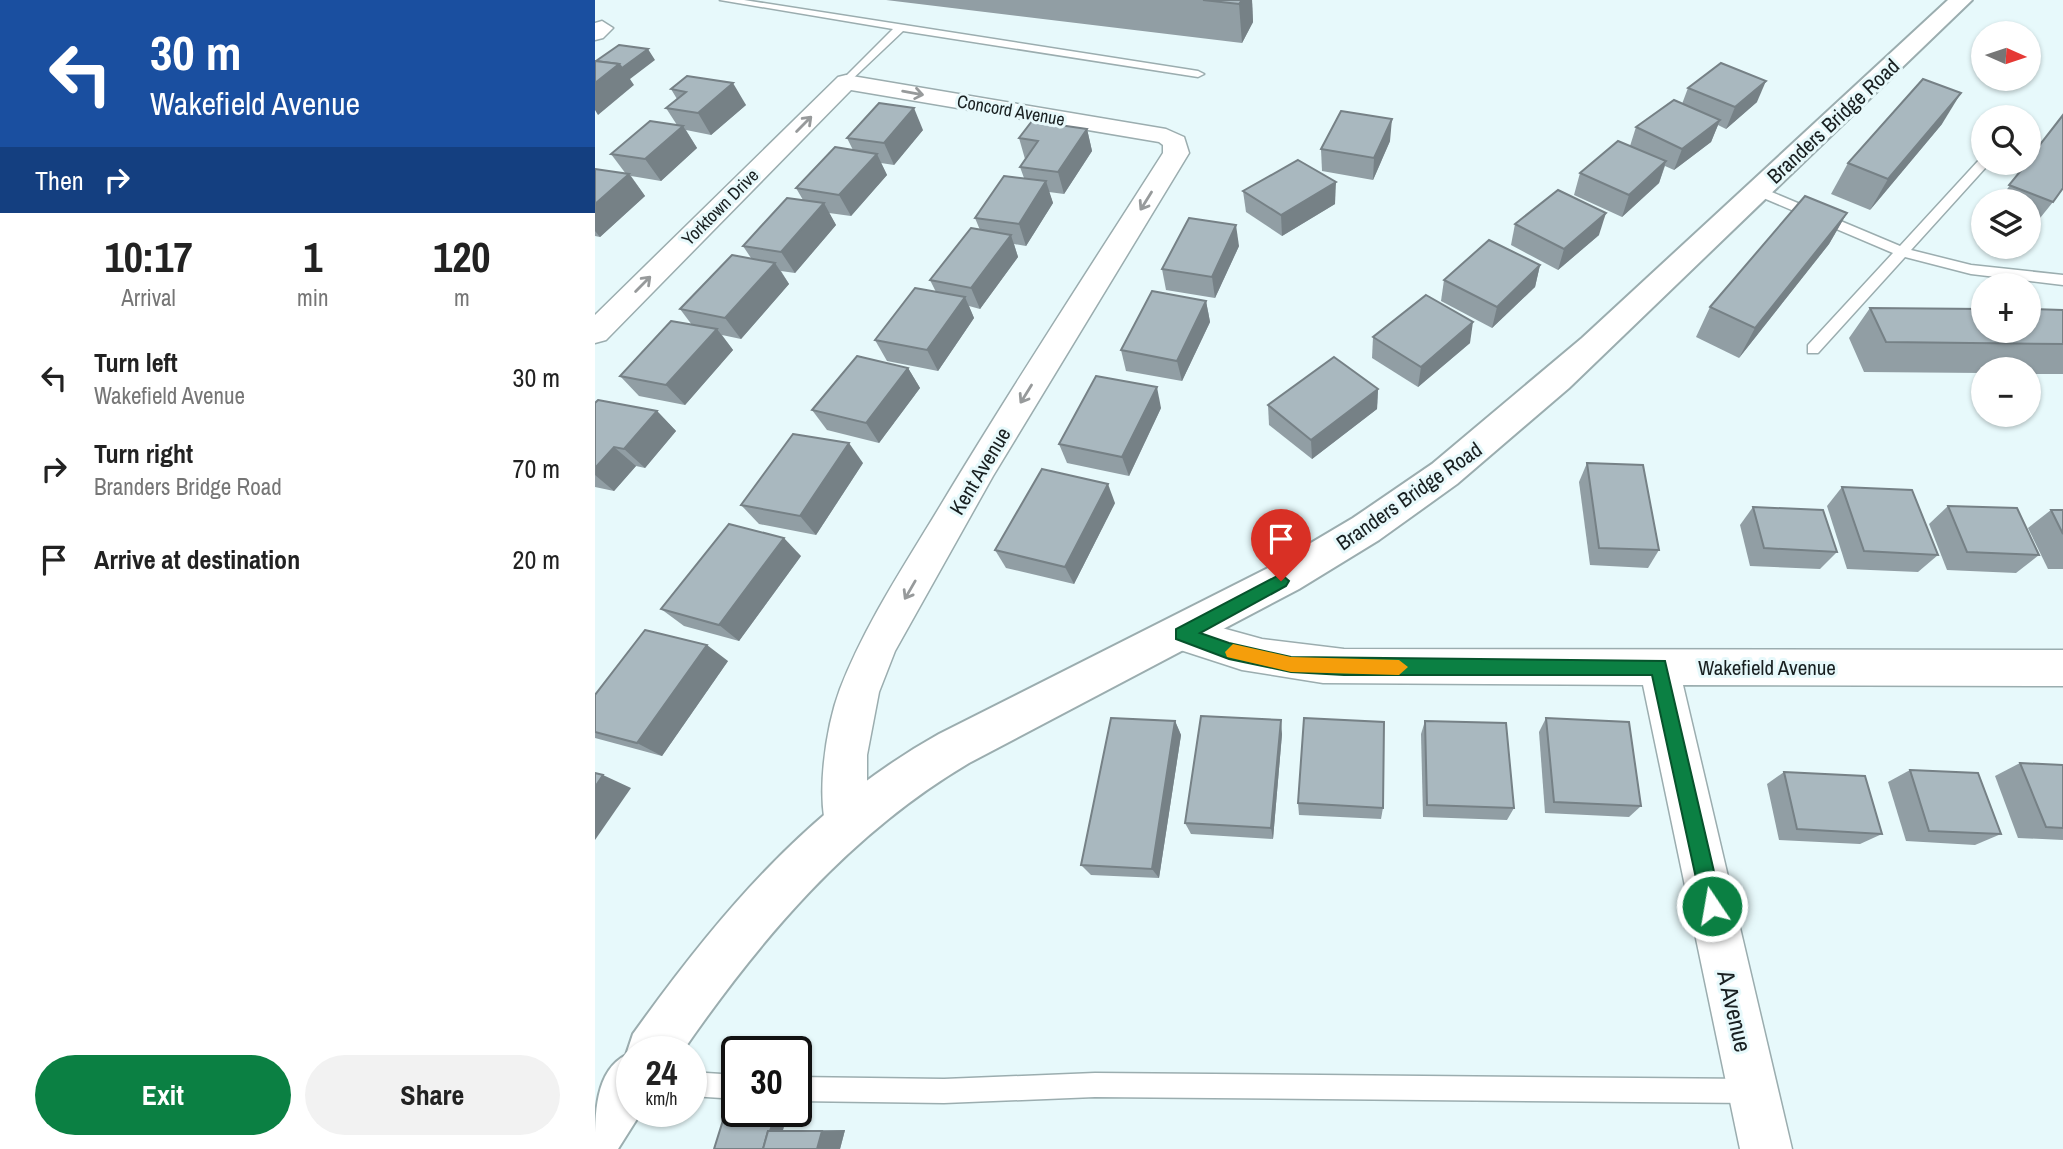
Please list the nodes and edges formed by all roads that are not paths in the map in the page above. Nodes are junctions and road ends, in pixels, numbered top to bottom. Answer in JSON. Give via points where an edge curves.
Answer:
{"nodes":[{"id":1,"x":725,"y":0,"type":"edge"},
{"id":2,"x":1961,"y":0,"type":"edge"},
{"id":3,"x":901,"y":27,"type":"junction"},
{"id":4,"x":1198,"y":74,"type":"dead end"},
{"id":5,"x":846,"y":82,"type":"junction"},
{"id":6,"x":1175,"y":142,"type":"joint"},
{"id":7,"x":1972,"y":175,"type":"edge"},
{"id":8,"x":1758,"y":191,"type":"junction"},
{"id":9,"x":1904,"y":251,"type":"junction"},
{"id":10,"x":2063,"y":280,"type":"edge"},
{"id":11,"x":595,"y":333,"type":"edge"},
{"id":12,"x":1813,"y":349,"type":"dead end"},
{"id":13,"x":1182,"y":634,"type":"junction"},
{"id":14,"x":1659,"y":667,"type":"junction"},
{"id":15,"x":2063,"y":668,"type":"edge"},
{"id":16,"x":845,"y":824,"type":"junction"},
{"id":17,"x":662,"y":1036,"type":"edge"},
{"id":18,"x":812,"y":1089,"type":"edge"},
{"id":19,"x":1753,"y":1091,"type":"junction"},
{"id":20,"x":616,"y":1104,"type":"edge"},
{"id":21,"x":595,"y":1136,"type":"edge"},
{"id":22,"x":1766,"y":1149,"type":"edge"}],
"edges":[{"from":1,"to":3,"type":"lane"},
{"from":2,"to":8,"type":"street","name":"Branders Bridge Road"},
{"from":3,"to":4,"type":"lane"},
{"from":3,"to":5,"type":"lane"},
{"from":5,"to":6,"type":"street","name":"Concord Avenue","one_way":true,"via":[[1166,136]]},
{"from":11,"to":5,"type":"street","name":"Yorktown Drive","one_way":true},
{"from":6,"to":16,"type":"street","name":"Kent Avenue","one_way":true,"via":[[1175,153],[878,644],[859,692],[846,755]]},
{"from":7,"to":9,"type":"lane"},
{"from":8,"to":9,"type":"lane"},
{"from":8,"to":13,"type":"street","name":"Branders Bridge Road","via":[[1559,380],[1479,448],[1347,542]]},
{"from":9,"to":10,"type":"lane","via":[[1987,272]]},
{"from":9,"to":12,"type":"lane"},
{"from":13,"to":14,"type":"street","name":"Wakefield Avenue","via":[[1229,651],[1291,664]]},
{"from":13,"to":16,"type":"street","name":"Branders Bridge Road","via":[[955,747],[886,791]]},
{"from":14,"to":15,"type":"street","name":"Wakefield Avenue"},
{"from":14,"to":19,"type":"street","name":"A Avenue"},
{"from":16,"to":17,"type":"street","name":"Branders Bridge Road","via":[[766,900]]},
{"from":18,"to":19,"type":"lane","via":[[944,1091],[1095,1085]]},
{"from":19,"to":22,"type":"street","name":"A Avenue"},
{"from":20,"to":21,"type":"street"}]}
